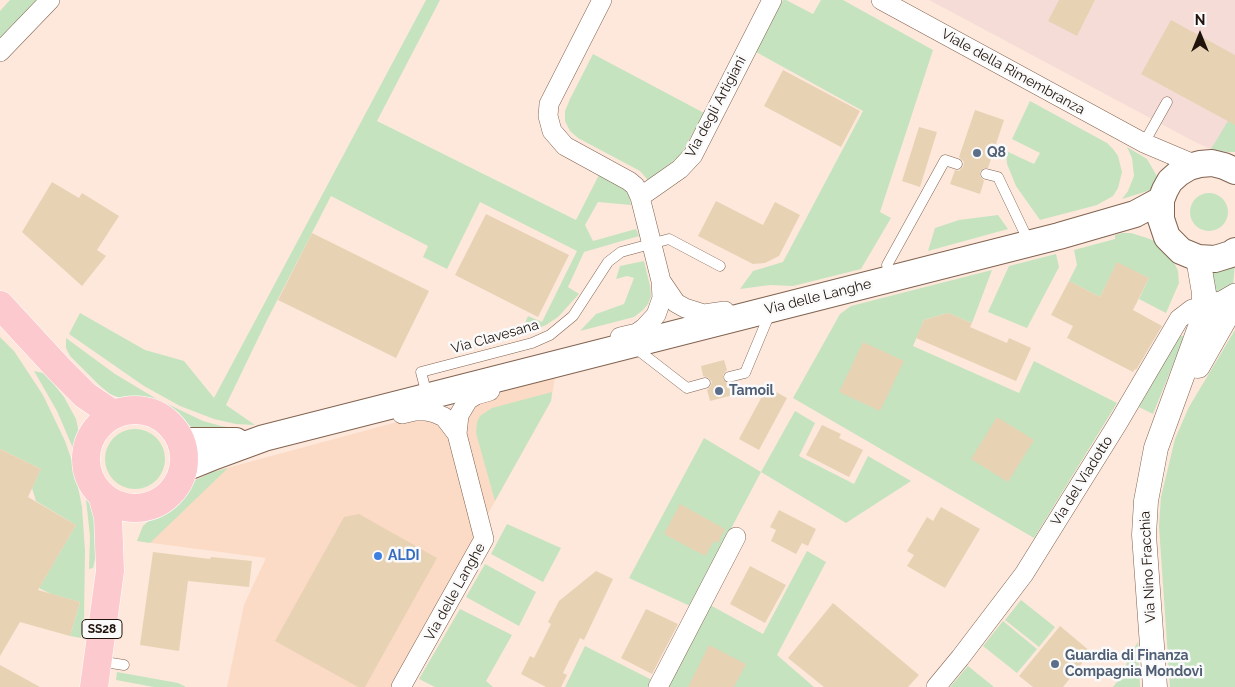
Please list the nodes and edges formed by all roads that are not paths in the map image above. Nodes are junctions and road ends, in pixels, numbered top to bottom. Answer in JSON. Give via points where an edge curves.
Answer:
{"nodes":[{"id":1,"x":50,"y":0,"type":"edge"},
{"id":2,"x":602,"y":0,"type":"edge"},
{"id":3,"x":772,"y":0,"type":"edge"},
{"id":4,"x":881,"y":0,"type":"edge"},
{"id":5,"x":0,"y":52,"type":"edge"},
{"id":6,"x":1167,"y":102,"type":"dead end"},
{"id":7,"x":1144,"y":143,"type":"junction"},
{"id":8,"x":957,"y":164,"type":"dead end"},
{"id":9,"x":1196,"y":165,"type":"junction"},
{"id":10,"x":1235,"y":171,"type":"edge"},
{"id":11,"x":986,"y":174,"type":"dead end"},
{"id":12,"x":1166,"y":191,"type":"junction"},
{"id":13,"x":640,"y":197,"type":"junction"},
{"id":14,"x":1101,"y":224,"type":"junction"},
{"id":15,"x":1164,"y":229,"type":"junction"},
{"id":16,"x":1030,"y":243,"type":"junction"},
{"id":17,"x":652,"y":244,"type":"junction"},
{"id":18,"x":1235,"y":251,"type":"edge"},
{"id":19,"x":1198,"y":258,"type":"junction"},
{"id":20,"x":720,"y":266,"type":"dead end"},
{"id":21,"x":890,"y":278,"type":"junction"},
{"id":22,"x":661,"y":281,"type":"junction"},
{"id":23,"x":1235,"y":293,"type":"edge"},
{"id":24,"x":1235,"y":301,"type":"edge"},
{"id":25,"x":0,"y":305,"type":"edge"},
{"id":26,"x":1204,"y":306,"type":"junction"},
{"id":27,"x":766,"y":310,"type":"junction"},
{"id":28,"x":631,"y":345,"type":"junction"},
{"id":29,"x":598,"y":353,"type":"junction"},
{"id":30,"x":536,"y":369,"type":"junction"},
{"id":31,"x":60,"y":370,"type":"junction"},
{"id":32,"x":729,"y":378,"type":"dead end"},
{"id":33,"x":705,"y":383,"type":"dead end"},
{"id":34,"x":424,"y":384,"type":"junction"},
{"id":35,"x":116,"y":414,"type":"junction"},
{"id":36,"x":349,"y":416,"type":"junction"},
{"id":37,"x":1167,"y":419,"type":"junction"},
{"id":38,"x":92,"y":434,"type":"junction"},
{"id":39,"x":457,"y":434,"type":"junction"},
{"id":40,"x":264,"y":438,"type":"junction"},
{"id":41,"x":181,"y":441,"type":"junction"},
{"id":42,"x":183,"y":469,"type":"junction"},
{"id":43,"x":102,"y":495,"type":"junction"},
{"id":44,"x":137,"y":508,"type":"junction"},
{"id":45,"x":736,"y":536,"type":"dead end"},
{"id":46,"x":110,"y":571,"type":"junction"},
{"id":47,"x":124,"y":665,"type":"dead end"},
{"id":48,"x":96,"y":674,"type":"edge"},
{"id":49,"x":401,"y":687,"type":"edge"},
{"id":50,"x":658,"y":687,"type":"edge"},
{"id":51,"x":936,"y":687,"type":"edge"},
{"id":52,"x":1155,"y":687,"type":"edge"}],
"edges":[{"from":1,"to":5,"type":"street"},
{"from":2,"to":13,"type":"street","via":[[549,104],[549,124],[565,146],[629,181]]},
{"from":3,"to":13,"type":"street","name":"Via degli Artigiani","via":[[693,154],[680,169]]},
{"from":4,"to":7,"type":"street","name":"Viale della Rimembranza"},
{"from":6,"to":7,"type":"lane"},
{"from":7,"to":9,"type":"street"},
{"from":7,"to":12,"type":"street","via":[[1164,162],[1168,171]]},
{"from":8,"to":21,"type":"lane","via":[[945,160],[887,265]]},
{"from":9,"to":10,"type":"main road","via":[[1212,163]]},
{"from":9,"to":12,"type":"main road","name":"Via delle Langhe","via":[[1179,173]]},
{"from":11,"to":16,"type":"lane","via":[[998,177]]},
{"from":12,"to":14,"type":"main road","name":"Via delle Langhe","via":[[1135,214]]},
{"from":12,"to":15,"type":"main road","via":[[1161,219]]},
{"from":13,"to":17,"type":"street"},
{"from":14,"to":15,"type":"main road","name":"Via delle Langhe","via":[[1144,222]]},
{"from":14,"to":16,"type":"main road","name":"Via delle Langhe"},
{"from":15,"to":19,"type":"main road","via":[[1167,237],[1181,251]]},
{"from":16,"to":21,"type":"main road","name":"Via delle Langhe"},
{"from":17,"to":20,"type":"lane","name":"Via Clavesana","via":[[669,240]]},
{"from":17,"to":22,"type":"street"},
{"from":17,"to":34,"type":"lane","name":"Via Clavesana","via":[[614,256],[577,311],[550,334]]},
{"from":18,"to":19,"type":"main road","via":[[1215,259]]},
{"from":19,"to":26,"type":"street","name":"Via Nino Fracchia"},
{"from":21,"to":27,"type":"main road","name":"Via delle Langhe"},
{"from":22,"to":27,"type":"street","via":[[676,303],[694,312],[713,314],[742,307]]},
{"from":22,"to":29,"type":"street","via":[[660,307],[650,322],[637,333],[609,341]]},
{"from":23,"to":26,"type":"street","name":"Via del Viadotto"},
{"from":24,"to":37,"type":"street","name":"Via Nino Fracchia"},
{"from":25,"to":31,"type":"main road"},
{"from":26,"to":37,"type":"street","name":"Via Nino Fracchia","via":[[1200,327]]},
{"from":26,"to":51,"type":"street","name":"Via del Viadotto","via":[[1185,313],[1173,327],[1024,574]]},
{"from":27,"to":28,"type":"main road","name":"Via delle Langhe"},
{"from":27,"to":32,"type":"lane","via":[[745,373]]},
{"from":28,"to":29,"type":"main road","name":"Via delle Langhe"},
{"from":28,"to":33,"type":"lane","via":[[687,388]]},
{"from":29,"to":30,"type":"main road","name":"Via delle Langhe"},
{"from":30,"to":34,"type":"main road","name":"Via delle Langhe"},
{"from":30,"to":39,"type":"street","name":"Via delle Langhe","via":[[510,385],[476,394],[468,400],[459,415]]},
{"from":31,"to":35,"type":"main road","via":[[85,394]]},
{"from":31,"to":38,"type":"main road","via":[[84,405],[92,421]]},
{"from":34,"to":36,"type":"main road","name":"Via delle Langhe"},
{"from":35,"to":38,"type":"main road","via":[[102,422]]},
{"from":35,"to":41,"type":"main road","via":[[131,410],[147,411],[161,417]]},
{"from":36,"to":39,"type":"street","name":"Via delle Langhe","via":[[365,420],[426,411],[444,418]]},
{"from":36,"to":40,"type":"main road","name":"Via delle Langhe"},
{"from":37,"to":52,"type":"street","name":"Via Nino Fracchia","via":[[1152,465],[1144,518]]},
{"from":38,"to":43,"type":"main road","via":[[86,466]]},
{"from":39,"to":49,"type":"street","name":"Via delle Langhe","via":[[484,540]]},
{"from":40,"to":41,"type":"main road","name":"Via delle Langhe","via":[[230,442]]},
{"from":40,"to":42,"type":"main road","name":"Via delle Langhe"},
{"from":41,"to":42,"type":"main road"},
{"from":42,"to":44,"type":"main road","via":[[171,492],[150,506]]},
{"from":43,"to":44,"type":"main road","via":[[124,507]]},
{"from":43,"to":46,"type":"main road","number":"SS28","via":[[108,516]]},
{"from":44,"to":46,"type":"main road","number":"SS28","via":[[121,537]]},
{"from":45,"to":50,"type":"street"},
{"from":46,"to":48,"type":"main road","number":"SS28"},
{"from":47,"to":48,"type":"lane"}]}
